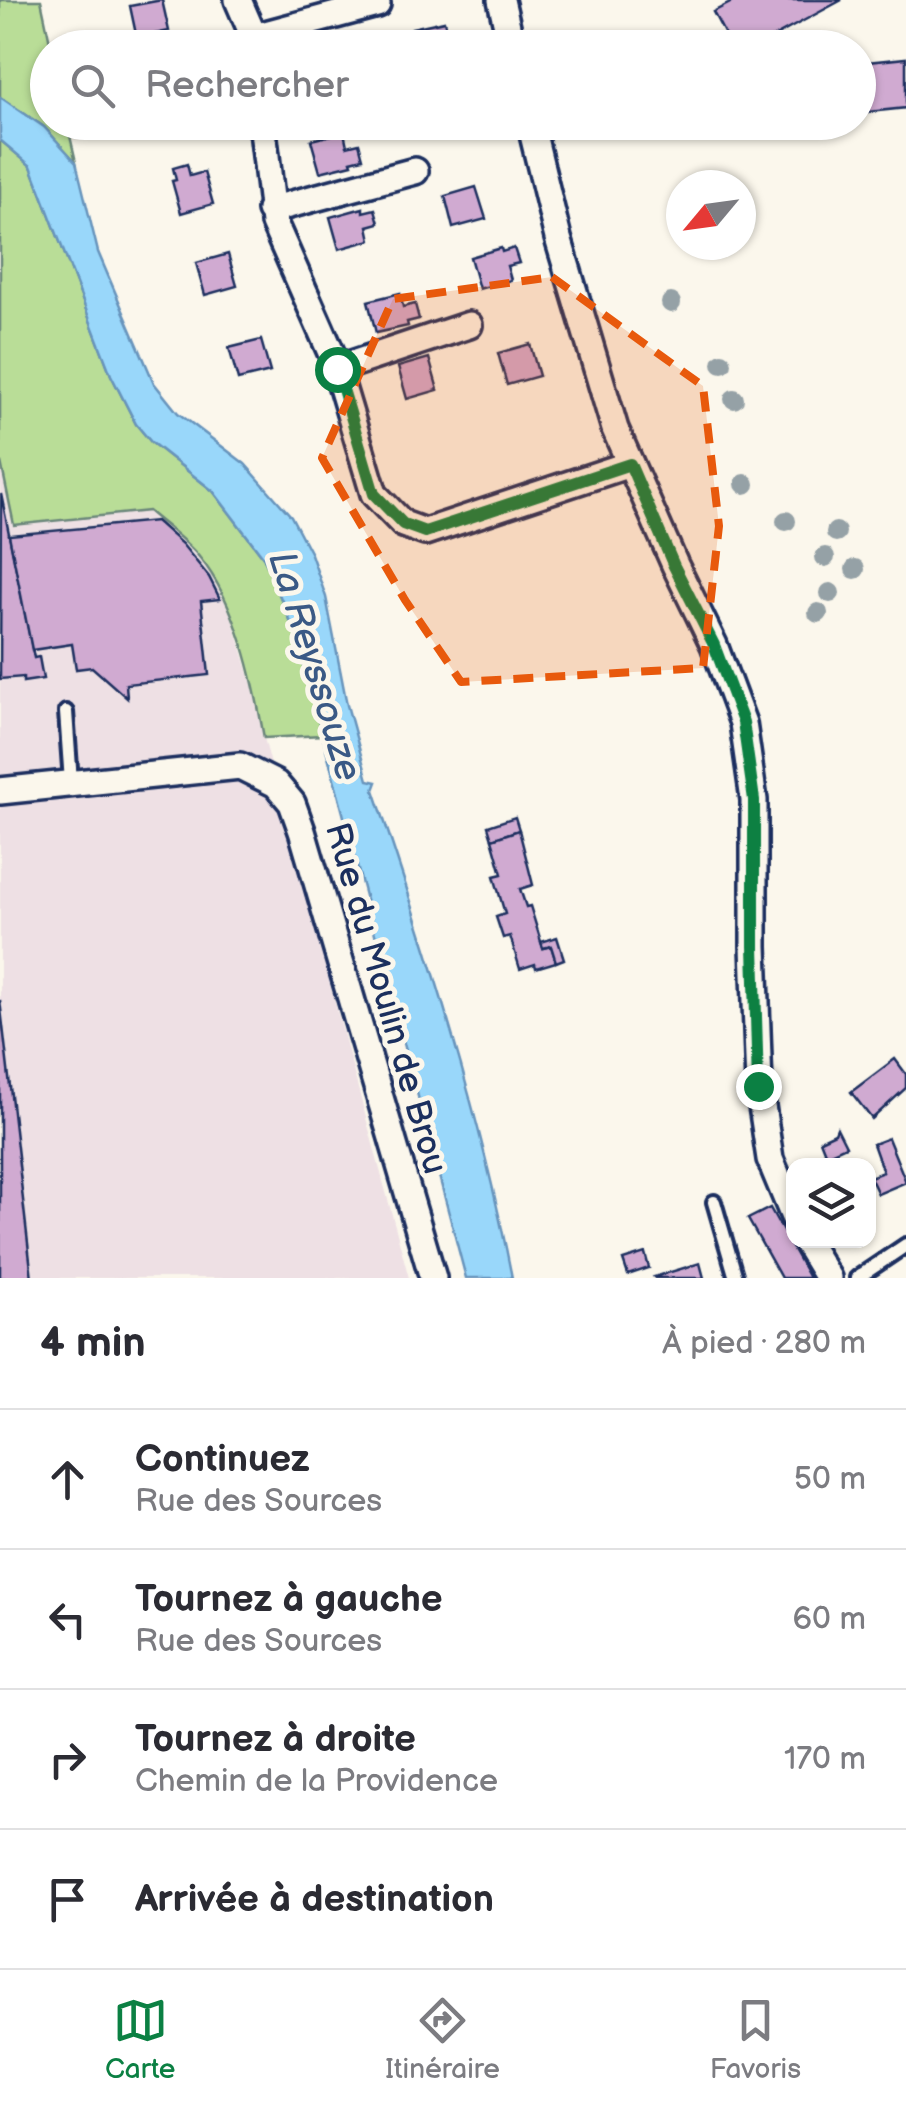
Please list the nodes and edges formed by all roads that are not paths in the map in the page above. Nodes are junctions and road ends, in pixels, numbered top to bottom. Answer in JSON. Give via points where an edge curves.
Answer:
{"nodes":[{"id":1,"x":238,"y":0,"type":"edge"},
{"id":2,"x":501,"y":0,"type":"edge"},
{"id":3,"x":377,"y":4,"type":"dead end"},
{"id":4,"x":250,"y":30,"type":"edge"},
{"id":5,"x":294,"y":30,"type":"edge"},
{"id":6,"x":508,"y":30,"type":"edge"},
{"id":7,"x":264,"y":140,"type":"edge"},
{"id":8,"x":534,"y":140,"type":"edge"},
{"id":9,"x":416,"y":171,"type":"dead end"},
{"id":10,"x":270,"y":210,"type":"junction"},
{"id":11,"x":468,"y":325,"type":"dead end"},
{"id":12,"x":337,"y":369,"type":"junction"},
{"id":13,"x":630,"y":464,"type":"junction"},
{"id":14,"x":66,"y":712,"type":"dead end"},
{"id":15,"x":71,"y":782,"type":"junction"},
{"id":16,"x":0,"y":791,"type":"edge"},
{"id":17,"x":786,"y":1197,"type":"edge"},
{"id":18,"x":714,"y":1202,"type":"dead end"},
{"id":19,"x":906,"y":1245,"type":"edge"},
{"id":20,"x":810,"y":1248,"type":"edge"},
{"id":21,"x":433,"y":1278,"type":"edge"},
{"id":22,"x":736,"y":1278,"type":"edge"},
{"id":23,"x":828,"y":1278,"type":"edge"},
{"id":24,"x":856,"y":1278,"type":"edge"}],
"edges":[{"from":1,"to":4,"type":"street"},
{"from":2,"to":6,"type":"street"},
{"from":3,"to":5,"type":"street"},
{"from":7,"to":10,"type":"street"},
{"from":8,"to":13,"type":"street","via":[[558,238]]},
{"from":9,"to":10,"type":"street"},
{"from":10,"to":12,"type":"street"},
{"from":11,"to":12,"type":"street"},
{"from":12,"to":13,"type":"street","via":[[374,494],[403,524],[425,532]]},
{"from":13,"to":17,"type":"street","via":[[743,722],[754,800],[758,1086],[770,1158]]},
{"from":14,"to":15,"type":"lane"},
{"from":15,"to":16,"type":"street","name":"Rue du Moulin de Brou"},
{"from":15,"to":21,"type":"street","name":"Rue du Moulin de Brou","via":[[240,766],[276,784],[292,802]]},
{"from":18,"to":22,"type":"lane"},
{"from":19,"to":24,"type":"lane"},
{"from":20,"to":23,"type":"street"}]}
